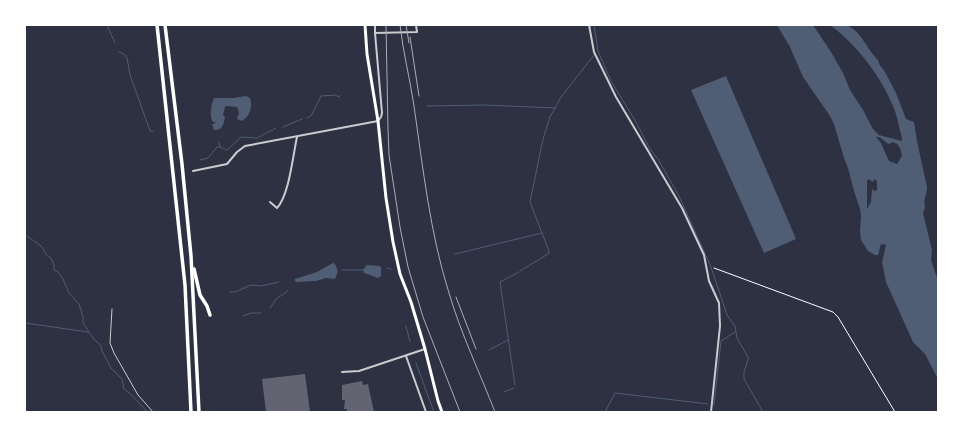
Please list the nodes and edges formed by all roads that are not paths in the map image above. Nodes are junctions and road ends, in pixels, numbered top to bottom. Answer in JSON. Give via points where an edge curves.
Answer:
{"nodes":[{"id":1,"x":157,"y":25,"type":"edge"},
{"id":2,"x":165,"y":25,"type":"edge"},
{"id":3,"x":365,"y":25,"type":"edge"},
{"id":4,"x":375,"y":25,"type":"edge"},
{"id":5,"x":416,"y":25,"type":"edge"},
{"id":6,"x":589,"y":25,"type":"edge"},
{"id":7,"x":375,"y":33,"type":"junction"},
{"id":8,"x":378,"y":121,"type":"junction"},
{"id":9,"x":297,"y":137,"type":"junction"},
{"id":10,"x":193,"y":171,"type":"dead end"},
{"id":11,"x":270,"y":202,"type":"dead end"},
{"id":12,"x":191,"y":256,"type":"junction"},
{"id":13,"x":112,"y":309,"type":"dead end"},
{"id":14,"x":210,"y":315,"type":"dead end"},
{"id":15,"x":425,"y":349,"type":"junction"},
{"id":16,"x":406,"y":356,"type":"junction"},
{"id":17,"x":342,"y":372,"type":"dead end"},
{"id":18,"x":153,"y":412,"type":"edge"},
{"id":19,"x":190,"y":412,"type":"edge"},
{"id":20,"x":199,"y":412,"type":"edge"},
{"id":21,"x":426,"y":412,"type":"edge"},
{"id":22,"x":442,"y":412,"type":"edge"},
{"id":23,"x":710,"y":412,"type":"edge"}],
"edges":[{"from":1,"to":19,"type":"highway","via":[[185,285]]},
{"from":2,"to":12,"type":"highway"},
{"from":3,"to":8,"type":"main road"},
{"from":4,"to":7,"type":"street"},
{"from":5,"to":7,"type":"street","via":[[417,32]]},
{"from":6,"to":23,"type":"street","via":[[594,52],[616,97],[682,208],[704,255],[709,281],[719,303],[720,326]]},
{"from":7,"to":8,"type":"street","via":[[382,113]]},
{"from":8,"to":9,"type":"street"},
{"from":8,"to":15,"type":"main road","via":[[393,242],[400,274]]},
{"from":9,"to":10,"type":"street","via":[[245,146],[236,152],[227,164]]},
{"from":9,"to":11,"type":"street","via":[[284,199],[277,208]]},
{"from":12,"to":14,"type":"highway","via":[[200,295]]},
{"from":12,"to":20,"type":"highway"},
{"from":13,"to":18,"type":"lane","via":[[110,343],[138,395]]},
{"from":15,"to":16,"type":"street"},
{"from":15,"to":22,"type":"main road"},
{"from":16,"to":17,"type":"street","via":[[359,371]]},
{"from":16,"to":21,"type":"street"}]}
